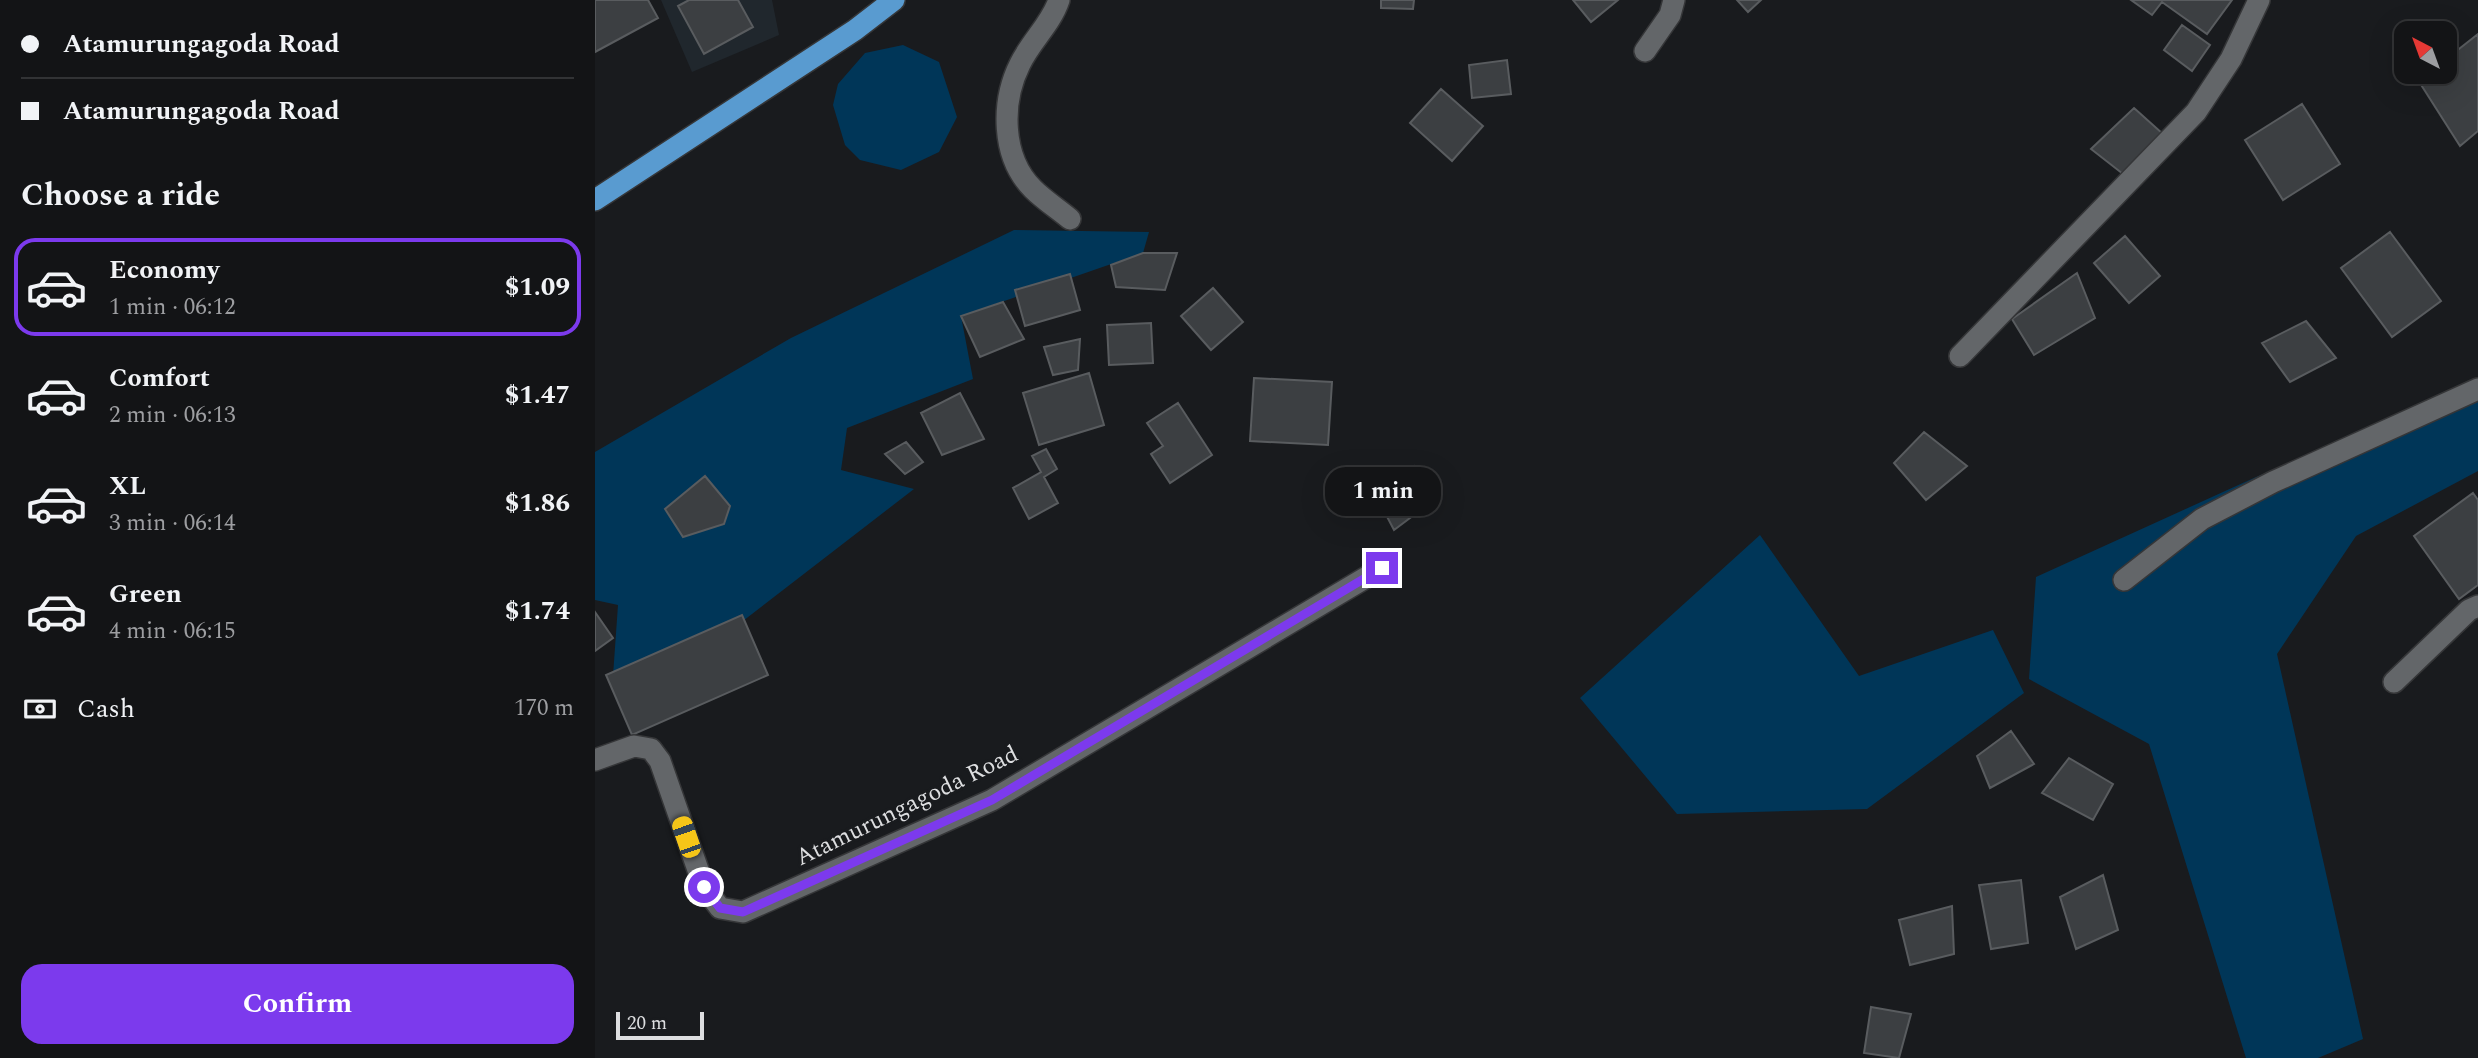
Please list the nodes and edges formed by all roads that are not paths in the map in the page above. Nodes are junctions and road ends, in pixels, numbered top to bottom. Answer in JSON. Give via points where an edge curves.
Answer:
{"nodes":[{"id":1,"x":894,"y":0,"type":"edge"},
{"id":2,"x":1059,"y":0,"type":"edge"},
{"id":3,"x":1674,"y":0,"type":"edge"},
{"id":4,"x":2259,"y":0,"type":"edge"},
{"id":5,"x":1644,"y":51,"type":"dead end"},
{"id":6,"x":595,"y":200,"type":"edge"},
{"id":7,"x":1070,"y":219,"type":"dead end"},
{"id":8,"x":1960,"y":356,"type":"dead end"},
{"id":9,"x":2478,"y":389,"type":"edge"},
{"id":10,"x":1382,"y":568,"type":"dead end"},
{"id":11,"x":2124,"y":580,"type":"dead end"},
{"id":12,"x":2478,"y":606,"type":"edge"},
{"id":13,"x":2394,"y":682,"type":"dead end"},
{"id":14,"x":595,"y":760,"type":"edge"}],
"edges":[{"from":1,"to":6,"type":"highway"},
{"from":2,"to":7,"type":"street","via":[[1021,61],[1007,97],[1006,115],[1016,164],[1031,187]]},
{"from":3,"to":5,"type":"street"},
{"from":4,"to":8,"type":"street","via":[[2231,59],[2196,112]]},
{"from":9,"to":11,"type":"street","via":[[2201,519]]},
{"from":10,"to":14,"type":"street","name":"Atamurungagoda Road","via":[[992,800],[743,912],[720,908],[704,887],[660,761],[651,749],[634,746]]},
{"from":12,"to":13,"type":"street"}]}
